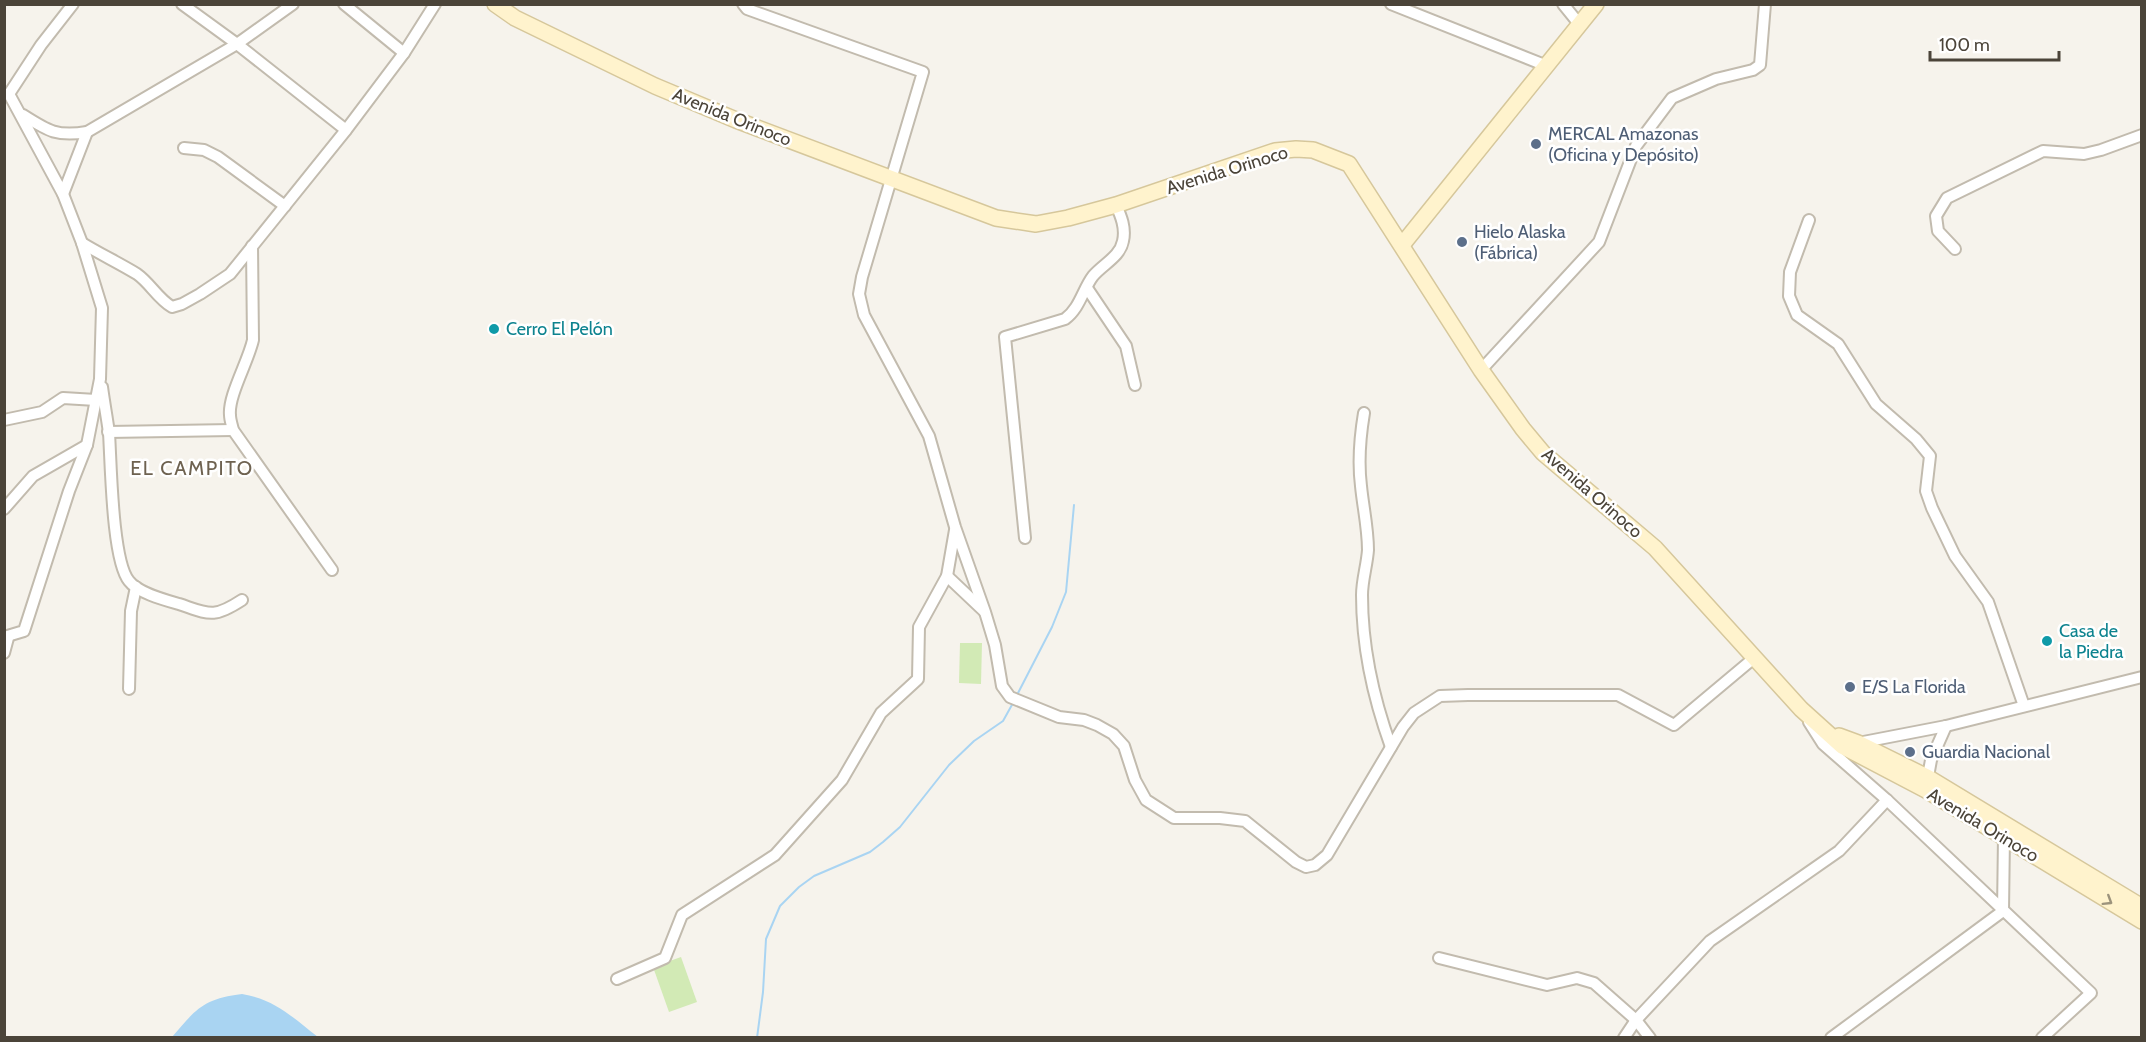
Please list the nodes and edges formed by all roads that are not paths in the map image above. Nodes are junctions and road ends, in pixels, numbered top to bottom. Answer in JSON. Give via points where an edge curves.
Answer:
{"nodes":[{"id":1,"x":73,"y":4,"type":"edge"},
{"id":2,"x":182,"y":4,"type":"edge"},
{"id":3,"x":293,"y":4,"type":"edge"},
{"id":4,"x":344,"y":4,"type":"edge"},
{"id":5,"x":435,"y":4,"type":"edge"},
{"id":6,"x":495,"y":4,"type":"edge"},
{"id":7,"x":510,"y":4,"type":"edge"},
{"id":8,"x":743,"y":4,"type":"edge"},
{"id":9,"x":1391,"y":4,"type":"edge"},
{"id":10,"x":1563,"y":4,"type":"edge"},
{"id":11,"x":1596,"y":4,"type":"edge"},
{"id":12,"x":1765,"y":4,"type":"edge"},
{"id":13,"x":1407,"y":8,"type":"edge"},
{"id":14,"x":1580,"y":25,"type":"junction"},
{"id":15,"x":237,"y":44,"type":"junction"},
{"id":16,"x":576,"y":47,"type":"junction"},
{"id":17,"x":404,"y":53,"type":"junction"},
{"id":18,"x":1547,"y":66,"type":"junction"},
{"id":19,"x":7,"y":94,"type":"edge"},
{"id":20,"x":20,"y":113,"type":"junction"},
{"id":21,"x":346,"y":130,"type":"junction"},
{"id":22,"x":87,"y":132,"type":"junction"},
{"id":23,"x":2142,"y":135,"type":"edge"},
{"id":24,"x":184,"y":148,"type":"dead end"},
{"id":25,"x":890,"y":179,"type":"junction"},
{"id":26,"x":63,"y":194,"type":"junction"},
{"id":27,"x":1116,"y":205,"type":"junction"},
{"id":28,"x":285,"y":206,"type":"junction"},
{"id":29,"x":1809,"y":220,"type":"dead end"},
{"id":30,"x":82,"y":243,"type":"junction"},
{"id":31,"x":1402,"y":245,"type":"junction"},
{"id":32,"x":252,"y":246,"type":"junction"},
{"id":33,"x":1955,"y":249,"type":"dead end"},
{"id":34,"x":1087,"y":288,"type":"junction"},
{"id":35,"x":1481,"y":370,"type":"junction"},
{"id":36,"x":100,"y":379,"type":"junction"},
{"id":37,"x":1135,"y":385,"type":"dead end"},
{"id":38,"x":96,"y":399,"type":"junction"},
{"id":39,"x":1364,"y":413,"type":"dead end"},
{"id":40,"x":4,"y":420,"type":"edge"},
{"id":41,"x":233,"y":430,"type":"junction"},
{"id":42,"x":108,"y":432,"type":"junction"},
{"id":43,"x":87,"y":445,"type":"junction"},
{"id":44,"x":4,"y":509,"type":"edge"},
{"id":45,"x":955,"y":527,"type":"junction"},
{"id":46,"x":1024,"y":538,"type":"dead end"},
{"id":47,"x":332,"y":570,"type":"dead end"},
{"id":48,"x":948,"y":576,"type":"junction"},
{"id":49,"x":136,"y":587,"type":"junction"},
{"id":50,"x":242,"y":600,"type":"dead end"},
{"id":51,"x":986,"y":612,"type":"junction"},
{"id":52,"x":6,"y":637,"type":"edge"},
{"id":53,"x":4,"y":653,"type":"edge"},
{"id":54,"x":1754,"y":658,"type":"junction"},
{"id":55,"x":2142,"y":677,"type":"edge"},
{"id":56,"x":129,"y":689,"type":"dead end"},
{"id":57,"x":2024,"y":706,"type":"junction"},
{"id":58,"x":1801,"y":709,"type":"junction"},
{"id":59,"x":1946,"y":726,"type":"junction"},
{"id":60,"x":1824,"y":731,"type":"junction"},
{"id":61,"x":1858,"y":743,"type":"junction"},
{"id":62,"x":1842,"y":746,"type":"junction"},
{"id":63,"x":1390,"y":747,"type":"junction"},
{"id":64,"x":1926,"y":784,"type":"junction"},
{"id":65,"x":1887,"y":800,"type":"junction"},
{"id":66,"x":2004,"y":836,"type":"junction"},
{"id":67,"x":2142,"y":907,"type":"edge"},
{"id":68,"x":2003,"y":911,"type":"junction"},
{"id":69,"x":2142,"y":921,"type":"edge"},
{"id":70,"x":1439,"y":958,"type":"dead end"},
{"id":71,"x":617,"y":979,"type":"dead end"},
{"id":72,"x":1636,"y":1020,"type":"junction"},
{"id":73,"x":1624,"y":1038,"type":"edge"},
{"id":74,"x":1650,"y":1038,"type":"edge"},
{"id":75,"x":1831,"y":1038,"type":"edge"},
{"id":76,"x":2042,"y":1038,"type":"edge"}],
"edges":[{"from":1,"to":19,"type":"street"},
{"from":2,"to":15,"type":"street"},
{"from":3,"to":15,"type":"street"},
{"from":4,"to":17,"type":"street"},
{"from":5,"to":17,"type":"street"},
{"from":6,"to":16,"type":"main road","name":"Avenida Orinoco"},
{"from":7,"to":16,"type":"main road","name":"Avenida Orinoco"},
{"from":8,"to":25,"type":"street","via":[[747,9],[923,72]]},
{"from":9,"to":13,"type":"street"},
{"from":10,"to":14,"type":"street"},
{"from":11,"to":14,"type":"main road"},
{"from":12,"to":35,"type":"street","via":[[1760,64],[1753,70],[1716,79],[1672,98],[1636,146],[1599,242]]},
{"from":13,"to":18,"type":"street"},
{"from":14,"to":18,"type":"main road"},
{"from":15,"to":21,"type":"street"},
{"from":15,"to":22,"type":"street"},
{"from":16,"to":25,"type":"main road","name":"Avenida Orinoco","via":[[736,120]]},
{"from":17,"to":21,"type":"street"},
{"from":18,"to":31,"type":"main road"},
{"from":19,"to":20,"type":"street"},
{"from":20,"to":22,"type":"street","via":[[46,130],[69,135]]},
{"from":20,"to":26,"type":"street"},
{"from":21,"to":28,"type":"street"},
{"from":22,"to":26,"type":"street"},
{"from":23,"to":33,"type":"street","via":[[2084,154],[2043,151],[1947,198],[1936,216],[1938,231]]},
{"from":24,"to":28,"type":"street","via":[[204,150],[218,157]]},
{"from":25,"to":27,"type":"main road","name":"Avenida Orinoco","via":[[1018,223],[1036,224]]},
{"from":25,"to":45,"type":"street","via":[[859,294],[864,315],[929,436]]},
{"from":26,"to":30,"type":"street"},
{"from":27,"to":31,"type":"main road","name":"Avenida Orinoco","via":[[1275,151],[1313,150],[1349,164]]},
{"from":27,"to":34,"type":"street","via":[[1124,224],[1124,239],[1120,250]]},
{"from":28,"to":32,"type":"street"},
{"from":29,"to":57,"type":"street","via":[[1790,272],[1789,296],[1797,315],[1838,345],[1876,404],[1930,456],[1926,491],[1932,508],[1955,556],[1988,602]]},
{"from":30,"to":32,"type":"street","via":[[138,275],[172,307],[230,274]]},
{"from":30,"to":36,"type":"street","via":[[102,308]]},
{"from":31,"to":35,"type":"main road","name":"Avenida Orinoco"},
{"from":32,"to":41,"type":"street","via":[[253,340],[229,414]]},
{"from":34,"to":37,"type":"street","via":[[1126,346]]},
{"from":34,"to":46,"type":"street","via":[[1065,319],[1005,337]]},
{"from":35,"to":54,"type":"main road","name":"Avenida Orinoco","via":[[1543,453],[1655,548]]},
{"from":36,"to":38,"type":"street"},
{"from":36,"to":42,"type":"street"},
{"from":38,"to":40,"type":"street","via":[[63,398],[42,412]]},
{"from":38,"to":43,"type":"street"},
{"from":39,"to":63,"type":"street","via":[[1359,440],[1368,551],[1362,592],[1363,632],[1380,718]]},
{"from":41,"to":42,"type":"street"},
{"from":41,"to":47,"type":"street"},
{"from":42,"to":49,"type":"street","via":[[122,567],[128,581]]},
{"from":43,"to":44,"type":"street","via":[[33,476]]},
{"from":43,"to":52,"type":"street","via":[[24,631]]},
{"from":45,"to":48,"type":"street"},
{"from":45,"to":51,"type":"street"},
{"from":48,"to":51,"type":"street"},
{"from":48,"to":71,"type":"street","via":[[919,627],[918,679],[881,713],[842,780],[775,855],[682,915],[665,958]]},
{"from":49,"to":50,"type":"street","via":[[212,615]]},
{"from":49,"to":56,"type":"street","via":[[131,611]]},
{"from":51,"to":63,"type":"street","via":[[1002,686],[1010,697],[1059,717],[1084,720],[1113,734],[1124,746],[1146,800],[1159,810],[1174,818],[1245,821],[1306,867],[1327,855]]},
{"from":52,"to":53,"type":"street"},
{"from":54,"to":58,"type":"main road","name":"Avenida Orinoco"},
{"from":54,"to":63,"type":"street","via":[[1674,725],[1618,695],[1440,696],[1414,713]]},
{"from":55,"to":57,"type":"street"},
{"from":57,"to":59,"type":"street"},
{"from":58,"to":60,"type":"main road","name":"Avenida Orinoco"},
{"from":58,"to":65,"type":"street","via":[[1823,744]]},
{"from":59,"to":61,"type":"street"},
{"from":59,"to":64,"type":"street","via":[[1931,760]]},
{"from":60,"to":61,"type":"main road","name":"Avenida Orinoco"},
{"from":60,"to":62,"type":"main road","name":"Avenida Orinoco"},
{"from":61,"to":62,"type":"street"},
{"from":61,"to":64,"type":"main road","name":"Avenida Orinoco"},
{"from":62,"to":64,"type":"main road","name":"Avenida Orinoco"},
{"from":64,"to":66,"type":"main road","name":"Avenida Orinoco"},
{"from":64,"to":67,"type":"main road","name":"Avenida Orinoco"},
{"from":65,"to":68,"type":"street"},
{"from":65,"to":72,"type":"street","via":[[1839,851],[1710,941]]},
{"from":66,"to":68,"type":"street"},
{"from":66,"to":69,"type":"main road","name":"Avenida Orinoco","one_way":true},
{"from":68,"to":75,"type":"street"},
{"from":68,"to":76,"type":"street","via":[[2091,993]]},
{"from":70,"to":72,"type":"street","via":[[1548,985],[1578,978],[1594,983]]},
{"from":72,"to":73,"type":"street"},
{"from":72,"to":74,"type":"street"}]}
